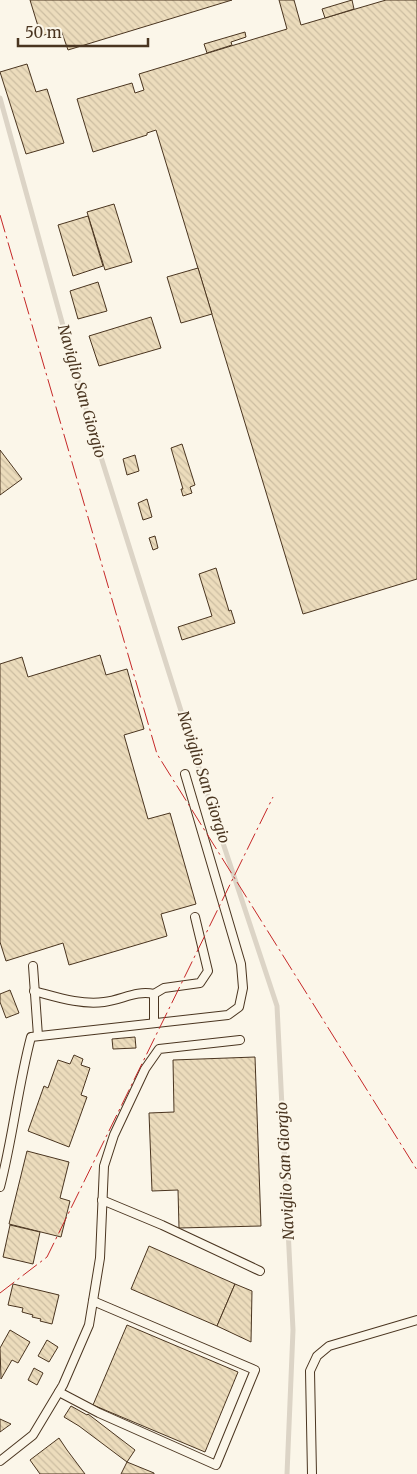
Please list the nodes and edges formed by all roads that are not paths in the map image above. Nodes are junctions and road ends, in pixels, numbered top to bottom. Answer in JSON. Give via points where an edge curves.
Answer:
{"nodes":[{"id":1,"x":185,"y":774,"type":"dead end"},
{"id":2,"x":195,"y":917,"type":"dead end"},
{"id":3,"x":33,"y":966,"type":"dead end"},
{"id":4,"x":34,"y":991,"type":"junction"},
{"id":5,"x":154,"y":994,"type":"junction"},
{"id":6,"x":154,"y":1023,"type":"junction"},
{"id":7,"x":38,"y":1036,"type":"junction"},
{"id":8,"x":240,"y":1040,"type":"dead end"},
{"id":9,"x":0,"y":1187,"type":"edge"},
{"id":10,"x":102,"y":1200,"type":"junction"},
{"id":11,"x":260,"y":1271,"type":"dead end"},
{"id":12,"x":93,"y":1301,"type":"junction"},
{"id":13,"x":417,"y":1320,"type":"edge"},
{"id":14,"x":59,"y":1392,"type":"junction"},
{"id":15,"x":0,"y":1462,"type":"edge"},
{"id":16,"x":312,"y":1474,"type":"edge"}],
"edges":[{"from":1,"to":6,"type":"lane","via":[[241,964],[244,988],[239,1007],[228,1015]]},
{"from":2,"to":5,"type":"lane","via":[[208,971],[200,983],[164,988]]},
{"from":3,"to":4,"type":"lane"},
{"from":4,"to":5,"type":"lane","via":[[80,1002],[104,1002],[143,991]]},
{"from":4,"to":7,"type":"lane"},
{"from":5,"to":6,"type":"lane"},
{"from":6,"to":7,"type":"lane"},
{"from":7,"to":9,"type":"lane","via":[[31,1036],[22,1068],[10,1150]]},
{"from":8,"to":10,"type":"lane","via":[[159,1049],[145,1070],[114,1135],[104,1166]]},
{"from":10,"to":11,"type":"lane"},
{"from":10,"to":12,"type":"lane","via":[[100,1258]]},
{"from":12,"to":14,"type":"lane","via":[[89,1325]]},
{"from":12,"to":14,"type":"lane","via":[[255,1370],[216,1466]]},
{"from":13,"to":16,"type":"lane","via":[[329,1346],[317,1356],[310,1371]]},
{"from":14,"to":15,"type":"lane","via":[[33,1435]]}]}
